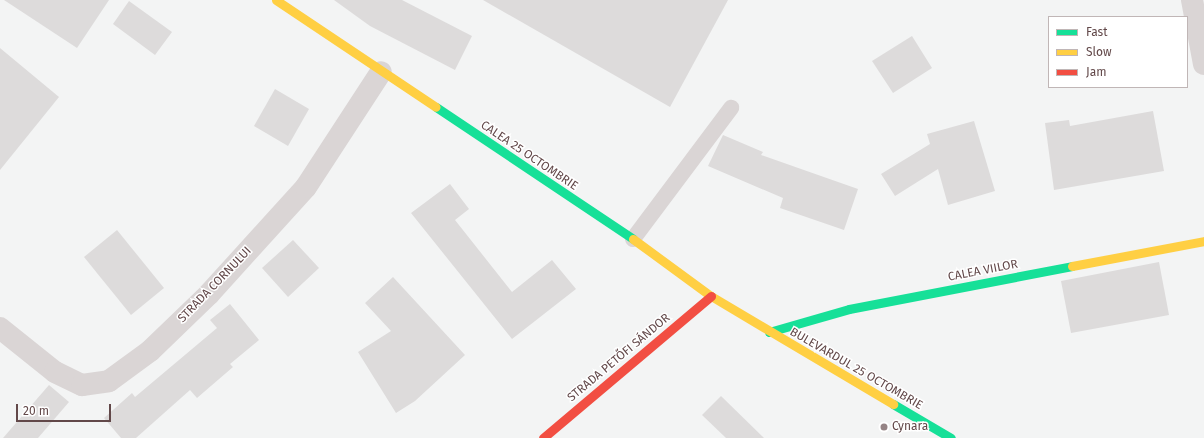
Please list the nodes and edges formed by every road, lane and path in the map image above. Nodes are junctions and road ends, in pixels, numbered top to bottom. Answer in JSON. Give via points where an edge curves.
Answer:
{"nodes":[{"id":1,"x":276,"y":0,"type":"edge"},
{"id":2,"x":1192,"y":0,"type":"edge"},
{"id":3,"x":1204,"y":64,"type":"edge"},
{"id":4,"x":381,"y":72,"type":"junction"},
{"id":5,"x":731,"y":108,"type":"dead end"},
{"id":6,"x":633,"y":239,"type":"junction"},
{"id":7,"x":1204,"y":241,"type":"edge"},
{"id":8,"x":711,"y":296,"type":"junction"},
{"id":9,"x":0,"y":328,"type":"edge"},
{"id":10,"x":769,"y":332,"type":"junction"},
{"id":11,"x":543,"y":438,"type":"edge"},
{"id":12,"x":951,"y":438,"type":"edge"}],
"edges":[{"from":1,"to":4,"type":"main road","name":"CALEA 25 OCTOMBRIE"},
{"from":2,"to":3,"type":"street"},
{"from":4,"to":6,"type":"main road","name":"CALEA 25 OCTOMBRIE"},
{"from":4,"to":9,"type":"street","name":"STRADA CORNULUI","via":[[306,187],[209,294],[150,351],[109,381],[82,385],[55,372]]},
{"from":5,"to":6,"type":"lane"},
{"from":6,"to":8,"type":"main road","name":"CALEA 25 OCTOMBRIE"},
{"from":7,"to":10,"type":"main road","name":"CALEA VIILOR","via":[[849,309]]},
{"from":8,"to":10,"type":"main road","name":"CALEA 25 OCTOMBRIE"},
{"from":8,"to":11,"type":"main road","name":"STRADA PETŐFI SÁNDOR"},
{"from":10,"to":12,"type":"main road","name":"BULEVARDUL 25 OCTOMBRIE"}]}
